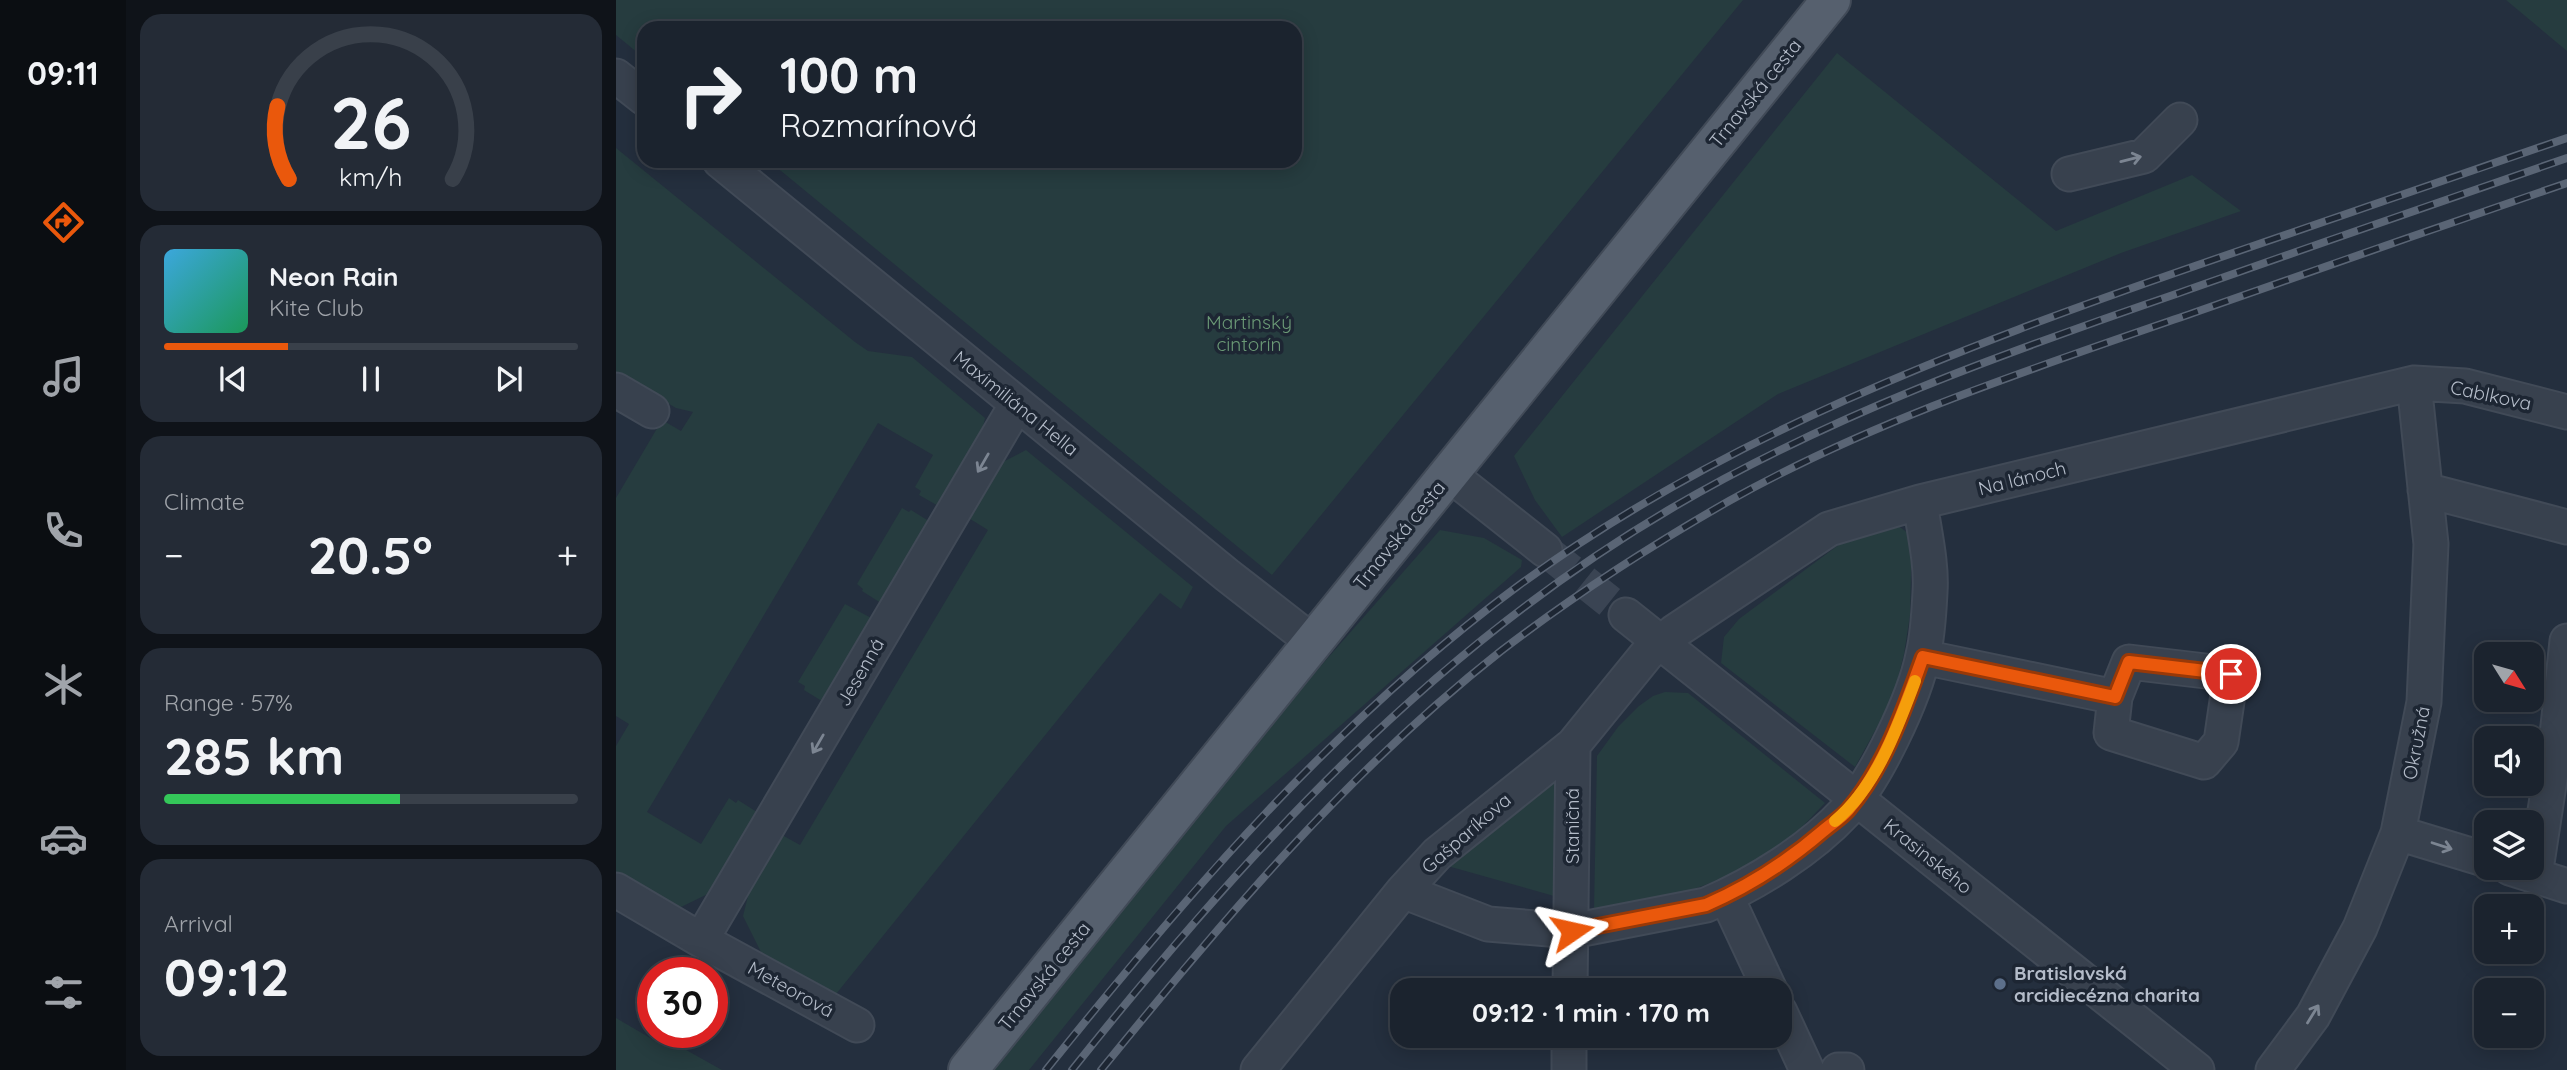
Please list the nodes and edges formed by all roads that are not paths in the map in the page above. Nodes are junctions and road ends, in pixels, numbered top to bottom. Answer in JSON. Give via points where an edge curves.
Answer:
{"nodes":[{"id":1,"x":1831,"y":0,"type":"edge"},
{"id":2,"x":616,"y":76,"type":"edge"},
{"id":3,"x":637,"y":93,"type":"edge"},
{"id":4,"x":2180,"y":120,"type":"dead end"},
{"id":5,"x":729,"y":168,"type":"edge"},
{"id":6,"x":2069,"y":174,"type":"dead end"},
{"id":7,"x":2414,"y":383,"type":"junction"},
{"id":8,"x":616,"y":390,"type":"edge"},
{"id":9,"x":1017,"y":404,"type":"junction"},
{"id":10,"x":652,"y":411,"type":"dead end"},
{"id":11,"x":2567,"y":412,"type":"edge"},
{"id":12,"x":1449,"y":474,"type":"junction"},
{"id":13,"x":2425,"y":489,"type":"junction"},
{"id":14,"x":1920,"y":502,"type":"junction"},
{"id":15,"x":2567,"y":527,"type":"edge"},
{"id":16,"x":1545,"y":550,"type":"tunnel mouth"},
{"id":17,"x":1626,"y":615,"type":"tunnel mouth"},
{"id":18,"x":2567,"y":641,"type":"edge"},
{"id":19,"x":1313,"y":642,"type":"junction"},
{"id":20,"x":1661,"y":643,"type":"junction"},
{"id":21,"x":1923,"y":657,"type":"junction"},
{"id":22,"x":2115,"y":697,"type":"dead end"},
{"id":23,"x":1573,"y":745,"type":"junction"},
{"id":24,"x":1856,"y":799,"type":"junction"},
{"id":25,"x":2538,"y":810,"type":"edge"},
{"id":26,"x":2398,"y":833,"type":"junction"},
{"id":27,"x":2474,"y":856,"type":"edge"},
{"id":28,"x":2544,"y":879,"type":"edge"},
{"id":29,"x":2567,"y":886,"type":"edge"},
{"id":30,"x":616,"y":890,"type":"edge"},
{"id":31,"x":1403,"y":891,"type":"junction"},
{"id":32,"x":1726,"y":896,"type":"junction"},
{"id":33,"x":1572,"y":931,"type":"junction"},
{"id":34,"x":701,"y":940,"type":"junction"},
{"id":35,"x":1570,"y":978,"type":"edge"},
{"id":36,"x":1764,"y":978,"type":"edge"},
{"id":37,"x":857,"y":1025,"type":"dead end"},
{"id":38,"x":1792,"y":1038,"type":"edge"},
{"id":39,"x":1569,"y":1048,"type":"edge"},
{"id":40,"x":968,"y":1070,"type":"edge"},
{"id":41,"x":1258,"y":1070,"type":"edge"},
{"id":42,"x":1569,"y":1070,"type":"edge"},
{"id":43,"x":1807,"y":1070,"type":"edge"},
{"id":44,"x":1838,"y":1070,"type":"edge"},
{"id":45,"x":1847,"y":1070,"type":"edge"},
{"id":46,"x":2197,"y":1070,"type":"edge"},
{"id":47,"x":2273,"y":1070,"type":"edge"}],
"edges":[{"from":1,"to":12,"type":"main road","name":"Trnavská cesta"},
{"from":2,"to":3,"type":"street"},
{"from":6,"to":4,"type":"street","one_way":true,"via":[[2144,156]]},
{"from":5,"to":9,"type":"street","name":"Maximiliána Hella"},
{"from":7,"to":11,"type":"street","name":"Cablkova","via":[[2465,386]]},
{"from":7,"to":13,"type":"street","name":"Okružná"},
{"from":7,"to":14,"type":"street","name":"Na lánoch"},
{"from":8,"to":10,"type":"street"},
{"from":9,"to":19,"type":"street","name":"Maximiliána Hella"},
{"from":9,"to":34,"type":"street","name":"Jesenná","one_way":true},
{"from":12,"to":16,"type":"street"},
{"from":12,"to":19,"type":"main road","name":"Trnavská cesta"},
{"from":13,"to":15,"type":"street"},
{"from":13,"to":26,"type":"street","name":"Okružná","via":[[2431,544],[2424,702]]},
{"from":14,"to":20,"type":"street","name":"Na lánoch","via":[[1829,529]]},
{"from":14,"to":21,"type":"street","via":[[1930,589]]},
{"from":17,"to":20,"type":"street","name":"Krasinského"},
{"from":18,"to":25,"type":"street","via":[[2558,726]]},
{"from":19,"to":40,"type":"main road","name":"Trnavská cesta"},
{"from":20,"to":23,"type":"street","name":"Gašparíkova","via":[[1629,673]]},
{"from":20,"to":24,"type":"street","name":"Krasinského"},
{"from":21,"to":22,"type":"street"},
{"from":21,"to":24,"type":"street","via":[[1901,719]]},
{"from":23,"to":31,"type":"street","name":"Gašparíkova","via":[[1437,854]]},
{"from":23,"to":33,"type":"street","name":"Staničná"},
{"from":24,"to":32,"type":"street","via":[[1788,861]]},
{"from":24,"to":46,"type":"street","name":"Krasinského"},
{"from":26,"to":27,"type":"street","one_way":true},
{"from":47,"to":26,"type":"street","name":"Okružná","one_way":true,"via":[[2313,1016],[2354,939]]},
{"from":28,"to":29,"type":"street"},
{"from":30,"to":34,"type":"street","name":"Meteorová"},
{"from":31,"to":33,"type":"street","via":[[1488,924]]},
{"from":31,"to":41,"type":"street","name":"Gašparíkova"},
{"from":32,"to":33,"type":"street","via":[[1706,905]]},
{"from":32,"to":36,"type":"street"},
{"from":33,"to":35,"type":"street","name":"Staničná"},
{"from":34,"to":37,"type":"street","name":"Meteorová"},
{"from":38,"to":43,"type":"street"},
{"from":39,"to":42,"type":"street"},
{"from":44,"to":45,"type":"street"}]}
